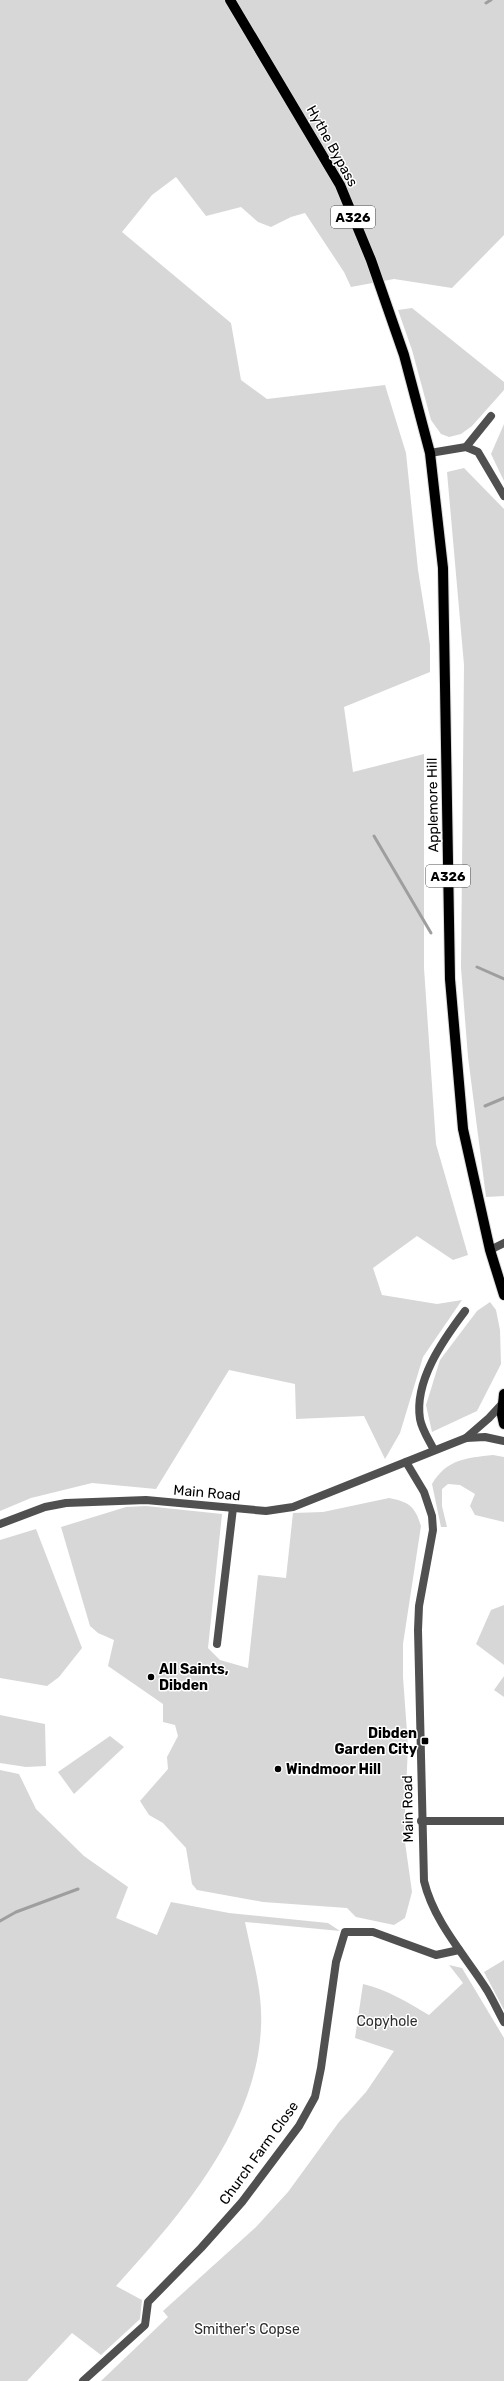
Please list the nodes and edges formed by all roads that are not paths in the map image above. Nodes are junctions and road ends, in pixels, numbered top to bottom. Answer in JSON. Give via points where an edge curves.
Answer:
{"nodes":[{"id":1,"x":230,"y":0,"type":"edge"},
{"id":2,"x":491,"y":416,"type":"dead end"},
{"id":3,"x":466,"y":447,"type":"junction"},
{"id":4,"x":430,"y":453,"type":"junction"},
{"id":5,"x":504,"y":496,"type":"edge"},
{"id":6,"x":504,"y":1244,"type":"edge"},
{"id":7,"x":490,"y":1250,"type":"junction"},
{"id":8,"x":504,"y":1295,"type":"edge"},
{"id":9,"x":465,"y":1311,"type":"dead end"},
{"id":10,"x":503,"y":1399,"type":"edge"},
{"id":11,"x":504,"y":1424,"type":"edge"},
{"id":12,"x":466,"y":1438,"type":"junction"},
{"id":13,"x":504,"y":1441,"type":"edge"},
{"id":14,"x":434,"y":1450,"type":"junction"},
{"id":15,"x":406,"y":1462,"type":"junction"},
{"id":16,"x":233,"y":1508,"type":"junction"},
{"id":17,"x":0,"y":1524,"type":"edge"},
{"id":18,"x":216,"y":1644,"type":"dead end"},
{"id":19,"x":421,"y":1821,"type":"junction"},
{"id":20,"x":504,"y":1821,"type":"edge"},
{"id":21,"x":459,"y":1950,"type":"junction"},
{"id":22,"x":504,"y":2022,"type":"edge"},
{"id":23,"x":83,"y":2381,"type":"edge"}],
"edges":[{"from":1,"to":4,"type":"main road","name":"Hythe Bypass","number":"A326","via":[[340,185],[371,260],[404,355]]},
{"from":2,"to":3,"type":"street"},
{"from":3,"to":4,"type":"street"},
{"from":3,"to":5,"type":"street","via":[[478,452]]},
{"from":4,"to":7,"type":"main road","name":"Applemore Hill","number":"A326","via":[[443,568],[450,979],[462,1129]]},
{"from":6,"to":7,"type":"street"},
{"from":7,"to":8,"type":"main road","name":"Applemore Hill","number":"A326"},
{"from":9,"to":14,"type":"street","via":[[445,1337],[435,1356],[420,1403],[423,1431]]},
{"from":10,"to":11,"type":"main road"},
{"from":10,"to":12,"type":"street","name":"Main Road","via":[[489,1418]]},
{"from":12,"to":13,"type":"street","name":"Main Road","via":[[485,1437]]},
{"from":12,"to":14,"type":"street","name":"Main Road"},
{"from":14,"to":15,"type":"street","name":"Main Road"},
{"from":15,"to":16,"type":"street","name":"Main Road","via":[[293,1507],[266,1511]]},
{"from":15,"to":19,"type":"street","name":"Main Road","via":[[424,1492],[432,1516],[433,1530],[418,1612]]},
{"from":16,"to":17,"type":"street","name":"Main Road","via":[[146,1500],[66,1503]]},
{"from":16,"to":18,"type":"street"},
{"from":19,"to":20,"type":"street"},
{"from":19,"to":21,"type":"street","name":"Main Road","via":[[424,1881],[428,1896]]},
{"from":21,"to":22,"type":"street","name":"Main Road","via":[[487,1990]]},
{"from":21,"to":23,"type":"street","name":"Church Farm Close","via":[[436,1955],[373,1932],[345,1932],[336,1962],[315,2097],[299,2126],[242,2202],[148,2302],[145,2325]]}]}
